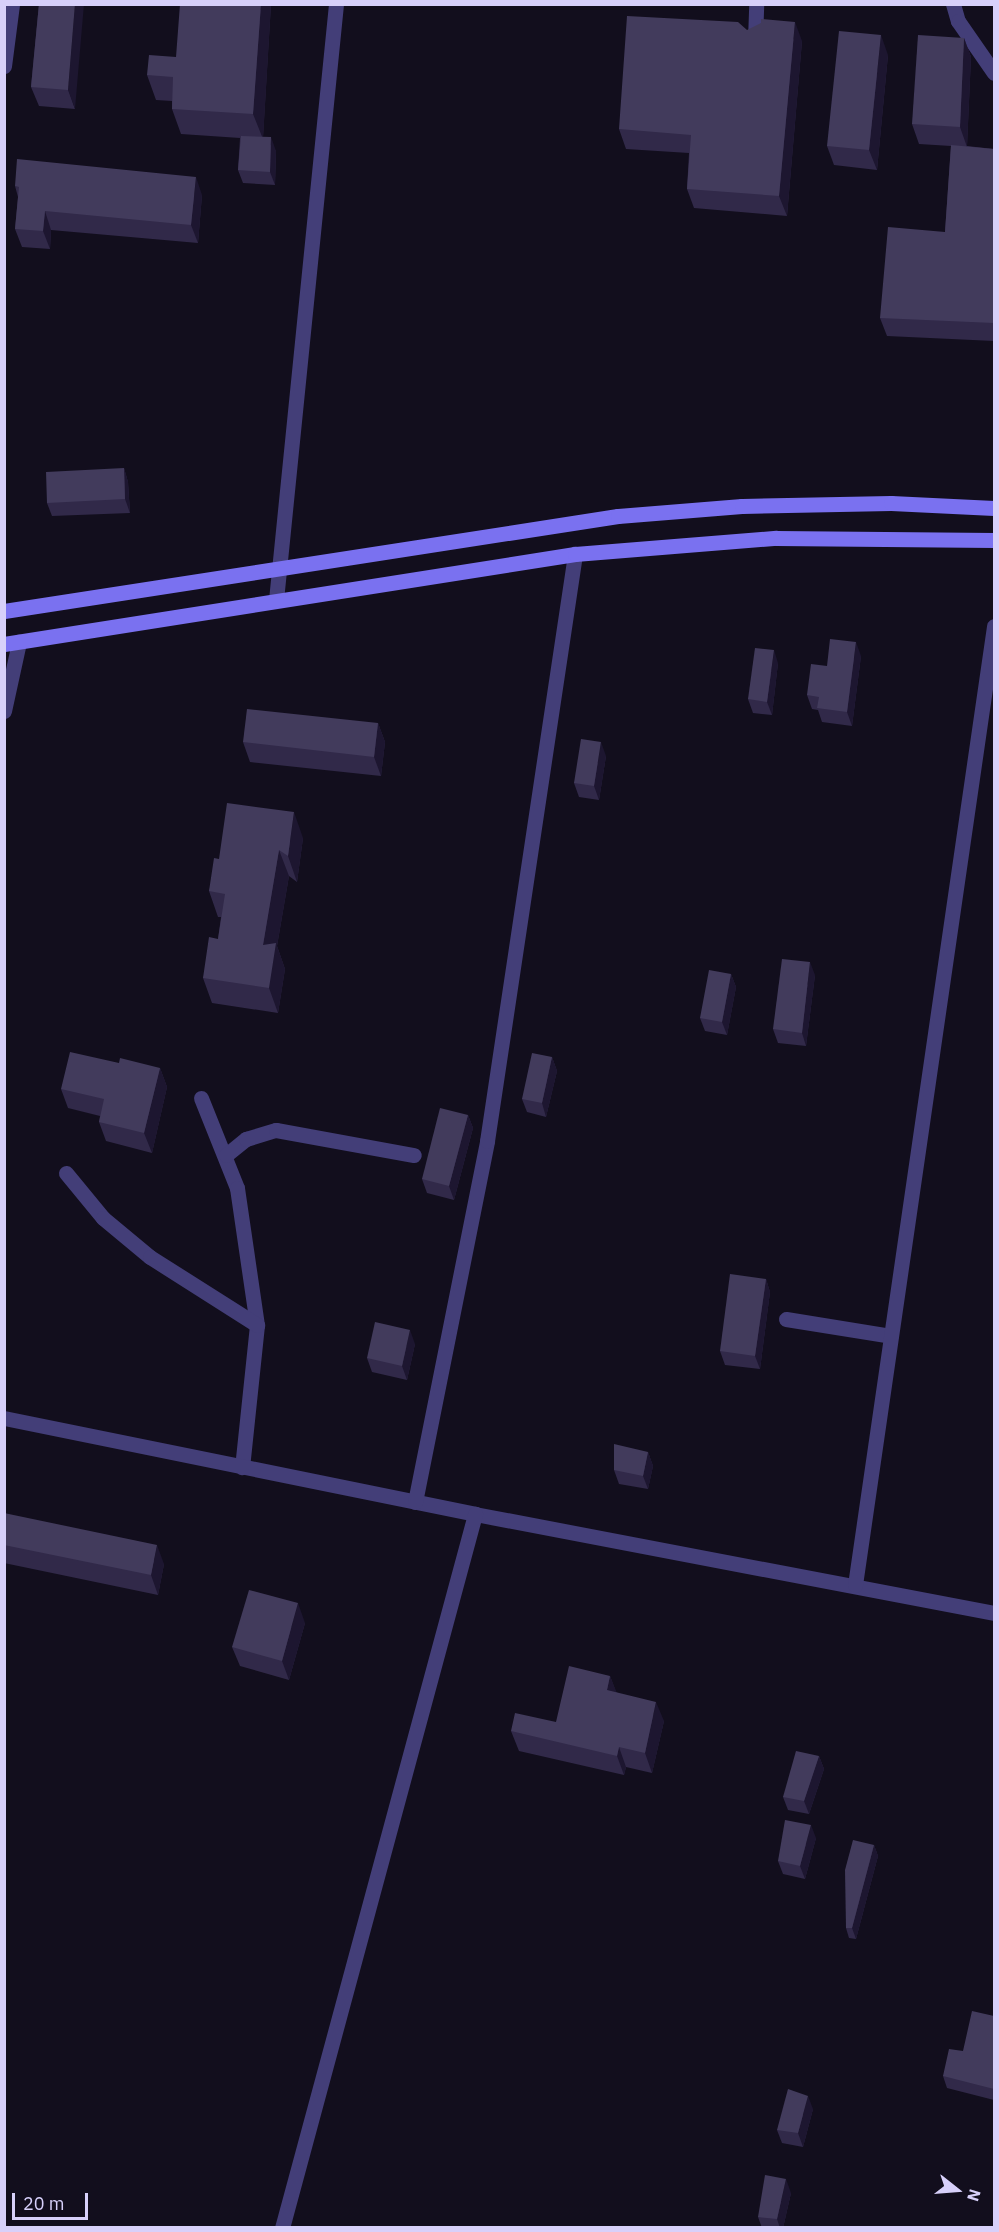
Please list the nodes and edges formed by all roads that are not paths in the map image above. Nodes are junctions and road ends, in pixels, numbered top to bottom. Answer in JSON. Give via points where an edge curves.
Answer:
{"nodes":[{"id":1,"x":12,"y":4,"type":"edge"},
{"id":2,"x":336,"y":4,"type":"edge"},
{"id":3,"x":756,"y":4,"type":"edge"},
{"id":4,"x":953,"y":4,"type":"edge"},
{"id":5,"x":755,"y":40,"type":"edge"},
{"id":6,"x":4,"y":66,"type":"edge"},
{"id":7,"x":994,"y":73,"type":"edge"},
{"id":8,"x":994,"y":508,"type":"edge"},
{"id":9,"x":994,"y":540,"type":"edge"},
{"id":10,"x":575,"y":554,"type":"junction"},
{"id":11,"x":277,"y":566,"type":"junction"},
{"id":12,"x":276,"y":600,"type":"junction"},
{"id":13,"x":4,"y":611,"type":"edge"},
{"id":14,"x":994,"y":626,"type":"edge"},
{"id":15,"x":12,"y":643,"type":"edge"},
{"id":16,"x":4,"y":711,"type":"edge"},
{"id":17,"x":201,"y":1098,"type":"dead end"},
{"id":18,"x":226,"y":1155,"type":"junction"},
{"id":19,"x":414,"y":1155,"type":"dead end"},
{"id":20,"x":66,"y":1173,"type":"dead end"},
{"id":21,"x":786,"y":1319,"type":"dead end"},
{"id":22,"x":257,"y":1325,"type":"junction"},
{"id":23,"x":891,"y":1336,"type":"junction"},
{"id":24,"x":4,"y":1418,"type":"edge"},
{"id":25,"x":242,"y":1467,"type":"junction"},
{"id":26,"x":415,"y":1502,"type":"junction"},
{"id":27,"x":475,"y":1514,"type":"junction"},
{"id":28,"x":855,"y":1586,"type":"junction"},
{"id":29,"x":994,"y":1613,"type":"edge"},
{"id":30,"x":282,"y":2228,"type":"edge"}],
"edges":[{"from":1,"to":6,"type":"street"},
{"from":2,"to":11,"type":"street"},
{"from":3,"to":5,"type":"street"},
{"from":4,"to":7,"type":"street","via":[[958,21]]},
{"from":8,"to":11,"type":"main road","via":[[891,503],[686,510],[582,520]]},
{"from":9,"to":10,"type":"main road","via":[[776,538]]},
{"from":10,"to":12,"type":"main road"},
{"from":10,"to":26,"type":"street","via":[[487,1141]]},
{"from":11,"to":12,"type":"street"},
{"from":11,"to":13,"type":"main road"},
{"from":12,"to":15,"type":"main road"},
{"from":14,"to":23,"type":"street"},
{"from":15,"to":16,"type":"street"},
{"from":17,"to":18,"type":"street"},
{"from":18,"to":19,"type":"street","via":[[246,1139],[276,1130]]},
{"from":18,"to":22,"type":"street","via":[[237,1188]]},
{"from":20,"to":22,"type":"street","via":[[103,1218],[150,1257]]},
{"from":21,"to":23,"type":"street"},
{"from":22,"to":25,"type":"street"},
{"from":23,"to":28,"type":"street"},
{"from":24,"to":25,"type":"street"},
{"from":25,"to":26,"type":"street"},
{"from":26,"to":27,"type":"street"},
{"from":27,"to":28,"type":"street"},
{"from":27,"to":30,"type":"street"},
{"from":28,"to":29,"type":"street"}]}
